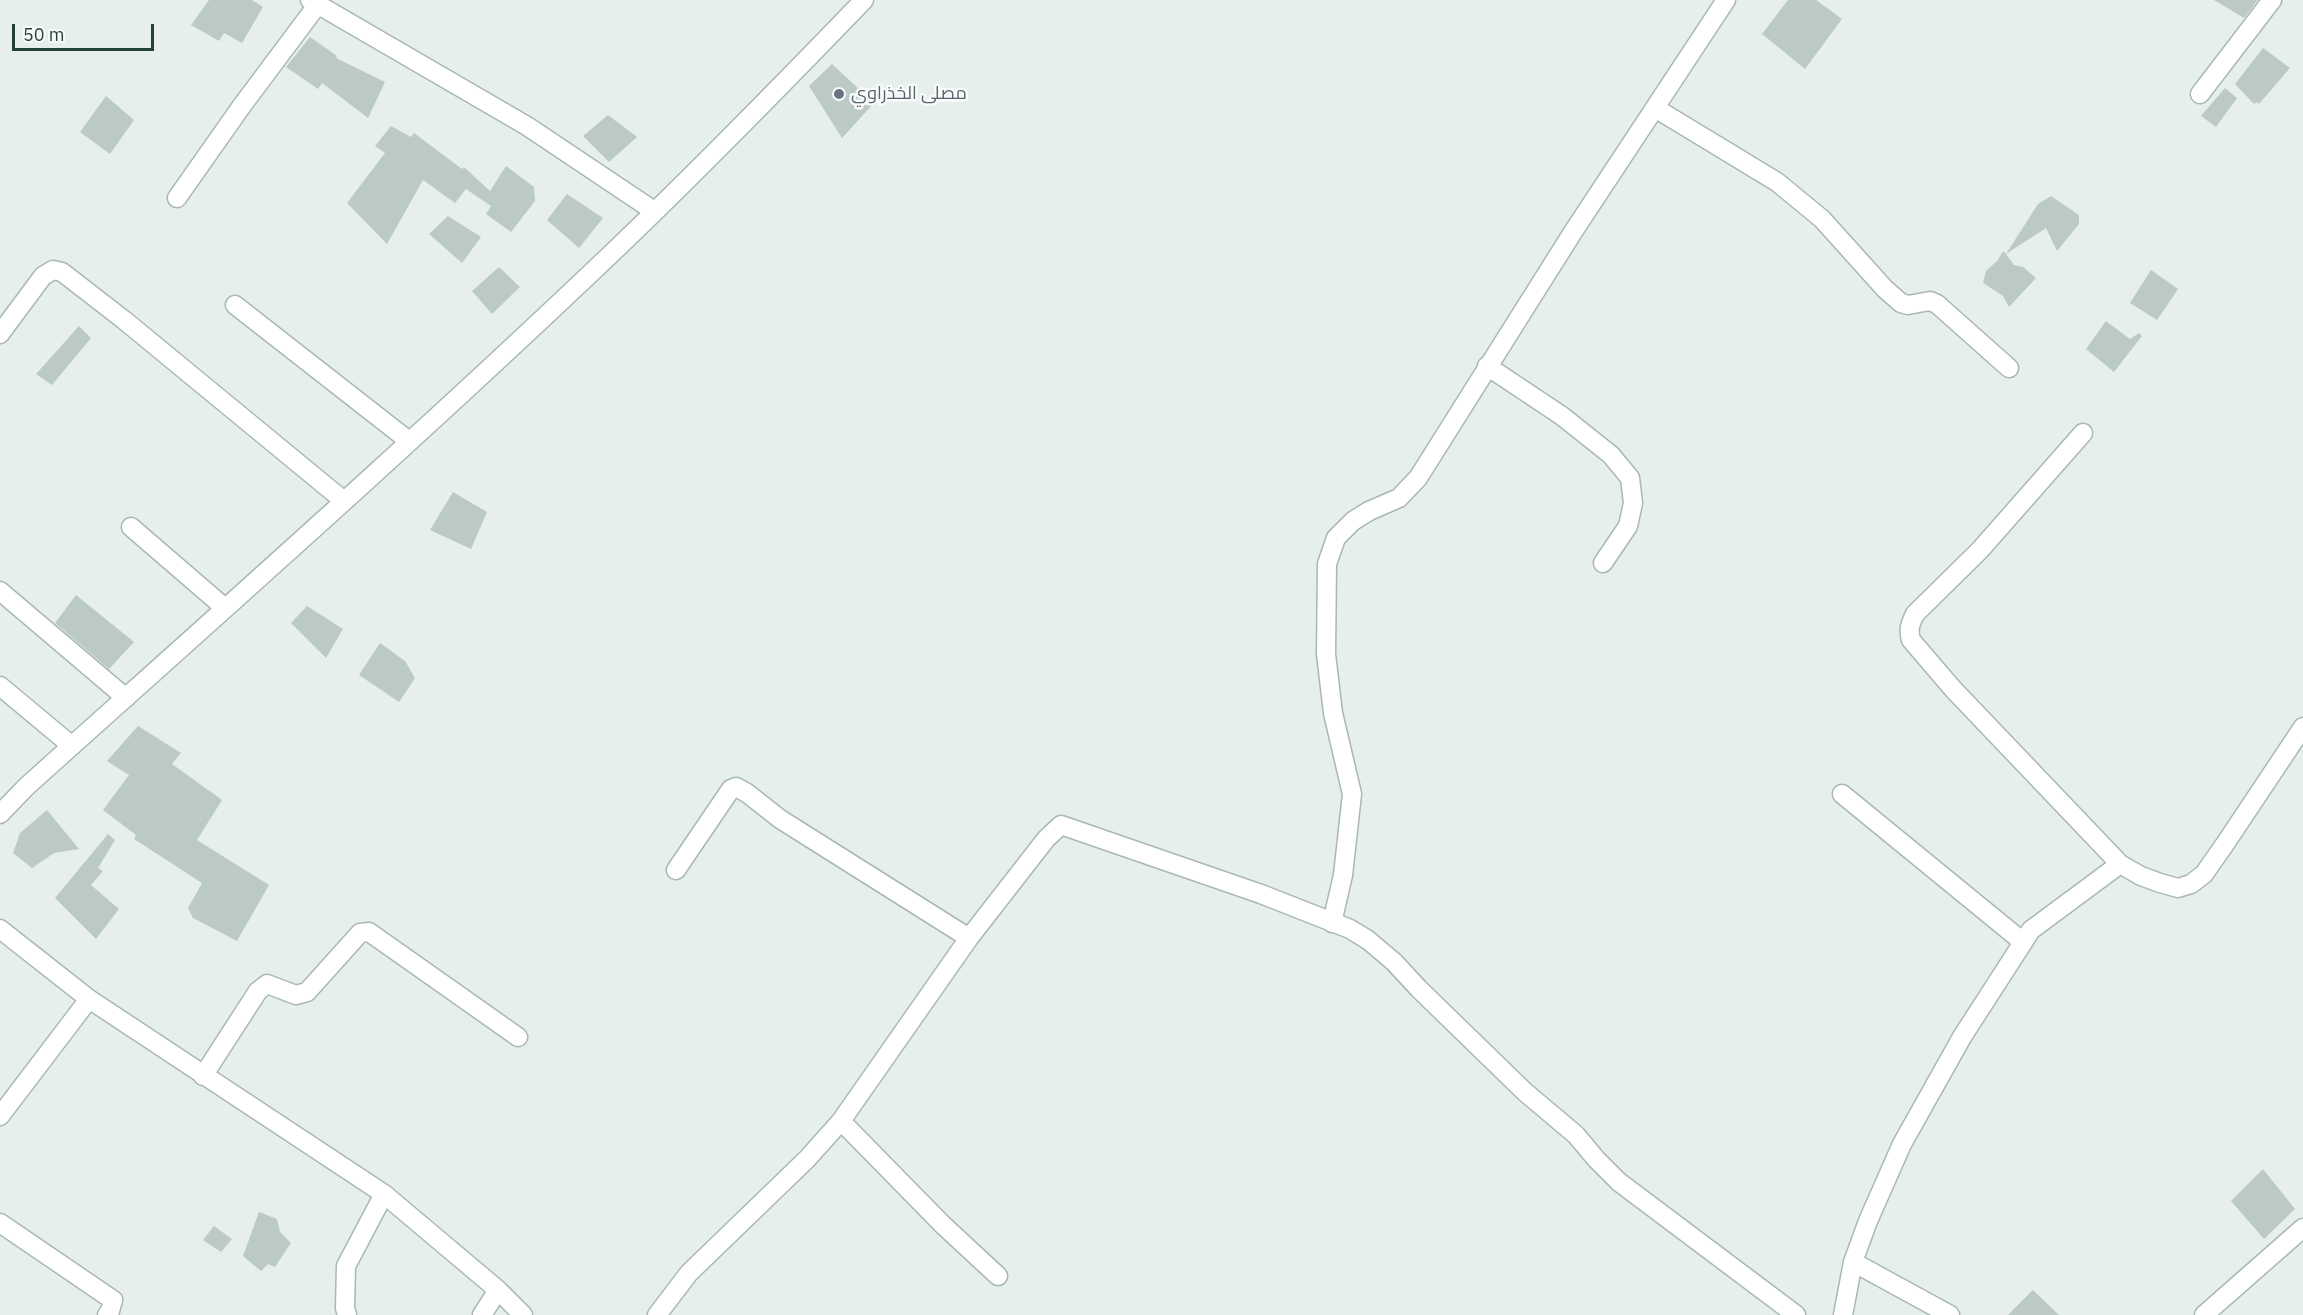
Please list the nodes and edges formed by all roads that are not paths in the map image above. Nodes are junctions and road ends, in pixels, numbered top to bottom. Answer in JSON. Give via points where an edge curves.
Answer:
{"nodes":[{"id":1,"x":864,"y":0,"type":"edge"},
{"id":2,"x":1726,"y":0,"type":"edge"},
{"id":3,"x":2272,"y":0,"type":"edge"},
{"id":4,"x":314,"y":2,"type":"edge"},
{"id":5,"x":2200,"y":94,"type":"dead end"},
{"id":6,"x":1655,"y":108,"type":"junction"},
{"id":7,"x":177,"y":198,"type":"dead end"},
{"id":8,"x":654,"y":212,"type":"junction"},
{"id":9,"x":235,"y":304,"type":"dead end"},
{"id":10,"x":0,"y":334,"type":"edge"},
{"id":11,"x":1487,"y":366,"type":"junction"},
{"id":12,"x":2009,"y":368,"type":"dead end"},
{"id":13,"x":2083,"y":433,"type":"dead end"},
{"id":14,"x":409,"y":441,"type":"junction"},
{"id":15,"x":344,"y":501,"type":"junction"},
{"id":16,"x":131,"y":527,"type":"dead end"},
{"id":17,"x":1603,"y":563,"type":"dead end"},
{"id":18,"x":0,"y":591,"type":"edge"},
{"id":19,"x":225,"y":608,"type":"junction"},
{"id":20,"x":0,"y":686,"type":"edge"},
{"id":21,"x":126,"y":698,"type":"junction"},
{"id":22,"x":2303,"y":727,"type":"edge"},
{"id":23,"x":72,"y":746,"type":"junction"},
{"id":24,"x":1842,"y":794,"type":"dead end"},
{"id":25,"x":0,"y":814,"type":"edge"},
{"id":26,"x":2120,"y":864,"type":"junction"},
{"id":27,"x":675,"y":870,"type":"dead end"},
{"id":28,"x":1332,"y":923,"type":"junction"},
{"id":29,"x":0,"y":928,"type":"edge"},
{"id":30,"x":969,"y":938,"type":"junction"},
{"id":31,"x":2023,"y":942,"type":"junction"},
{"id":32,"x":88,"y":999,"type":"junction"},
{"id":33,"x":518,"y":1037,"type":"dead end"},
{"id":34,"x":203,"y":1076,"type":"junction"},
{"id":35,"x":0,"y":1116,"type":"edge"},
{"id":36,"x":841,"y":1122,"type":"junction"},
{"id":37,"x":384,"y":1194,"type":"junction"},
{"id":38,"x":0,"y":1222,"type":"edge"},
{"id":39,"x":2303,"y":1228,"type":"edge"},
{"id":40,"x":1853,"y":1262,"type":"junction"},
{"id":41,"x":998,"y":1276,"type":"dead end"},
{"id":42,"x":498,"y":1290,"type":"junction"},
{"id":43,"x":107,"y":1315,"type":"edge"},
{"id":44,"x":347,"y":1315,"type":"edge"},
{"id":45,"x":482,"y":1315,"type":"edge"},
{"id":46,"x":523,"y":1315,"type":"edge"},
{"id":47,"x":657,"y":1315,"type":"edge"},
{"id":48,"x":1796,"y":1315,"type":"edge"},
{"id":49,"x":1843,"y":1315,"type":"edge"},
{"id":50,"x":1950,"y":1315,"type":"edge"},
{"id":51,"x":2204,"y":1315,"type":"edge"}],
"edges":[{"from":1,"to":8,"type":"street"},
{"from":2,"to":6,"type":"street"},
{"from":3,"to":5,"type":"street"},
{"from":4,"to":7,"type":"street"},
{"from":4,"to":8,"type":"street","via":[[527,126]]},
{"from":6,"to":11,"type":"street"},
{"from":6,"to":12,"type":"street","via":[[1777,182],[1822,219],[1901,303],[1937,304]]},
{"from":8,"to":14,"type":"street"},
{"from":9,"to":14,"type":"street"},
{"from":10,"to":15,"type":"street","via":[[43,276],[53,270],[62,273]]},
{"from":11,"to":17,"type":"street","via":[[1562,416],[1611,455],[1630,478],[1633,503],[1628,526]]},
{"from":11,"to":28,"type":"street","via":[[1418,478],[1399,498],[1369,511],[1336,537],[1327,564],[1328,666],[1333,713],[1352,794],[1343,875]]},
{"from":13,"to":26,"type":"street","via":[[1980,550],[1915,614],[1909,632],[1911,640],[1953,689]]},
{"from":14,"to":15,"type":"street"},
{"from":15,"to":19,"type":"street"},
{"from":16,"to":19,"type":"street"},
{"from":18,"to":21,"type":"street"},
{"from":19,"to":21,"type":"street"},
{"from":20,"to":23,"type":"street"},
{"from":21,"to":23,"type":"street"},
{"from":22,"to":26,"type":"street","via":[[2210,866],[2191,884],[2178,888],[2160,883]]},
{"from":23,"to":25,"type":"street"},
{"from":24,"to":31,"type":"street"},
{"from":26,"to":31,"type":"street","via":[[2044,918]]},
{"from":27,"to":30,"type":"street","via":[[730,789],[736,787]]},
{"from":28,"to":30,"type":"street","via":[[1261,894],[1061,825],[1046,838]]},
{"from":28,"to":48,"type":"street","via":[[1350,929],[1387,956],[1619,1182]]},
{"from":29,"to":32,"type":"street"},
{"from":30,"to":36,"type":"street"},
{"from":31,"to":40,"type":"street","via":[[1956,1046],[1907,1134]]},
{"from":32,"to":34,"type":"street"},
{"from":32,"to":35,"type":"street"},
{"from":33,"to":34,"type":"street","via":[[369,932],[360,933],[307,992],[296,995],[267,984],[258,991]]},
{"from":34,"to":37,"type":"street"},
{"from":36,"to":41,"type":"street"},
{"from":36,"to":47,"type":"street","via":[[690,1273]]},
{"from":37,"to":42,"type":"street"},
{"from":37,"to":44,"type":"street","via":[[346,1266]]},
{"from":38,"to":43,"type":"street","via":[[113,1300]]},
{"from":39,"to":51,"type":"street"},
{"from":40,"to":49,"type":"street"},
{"from":40,"to":50,"type":"street"},
{"from":42,"to":45,"type":"street"},
{"from":42,"to":46,"type":"street"}]}
